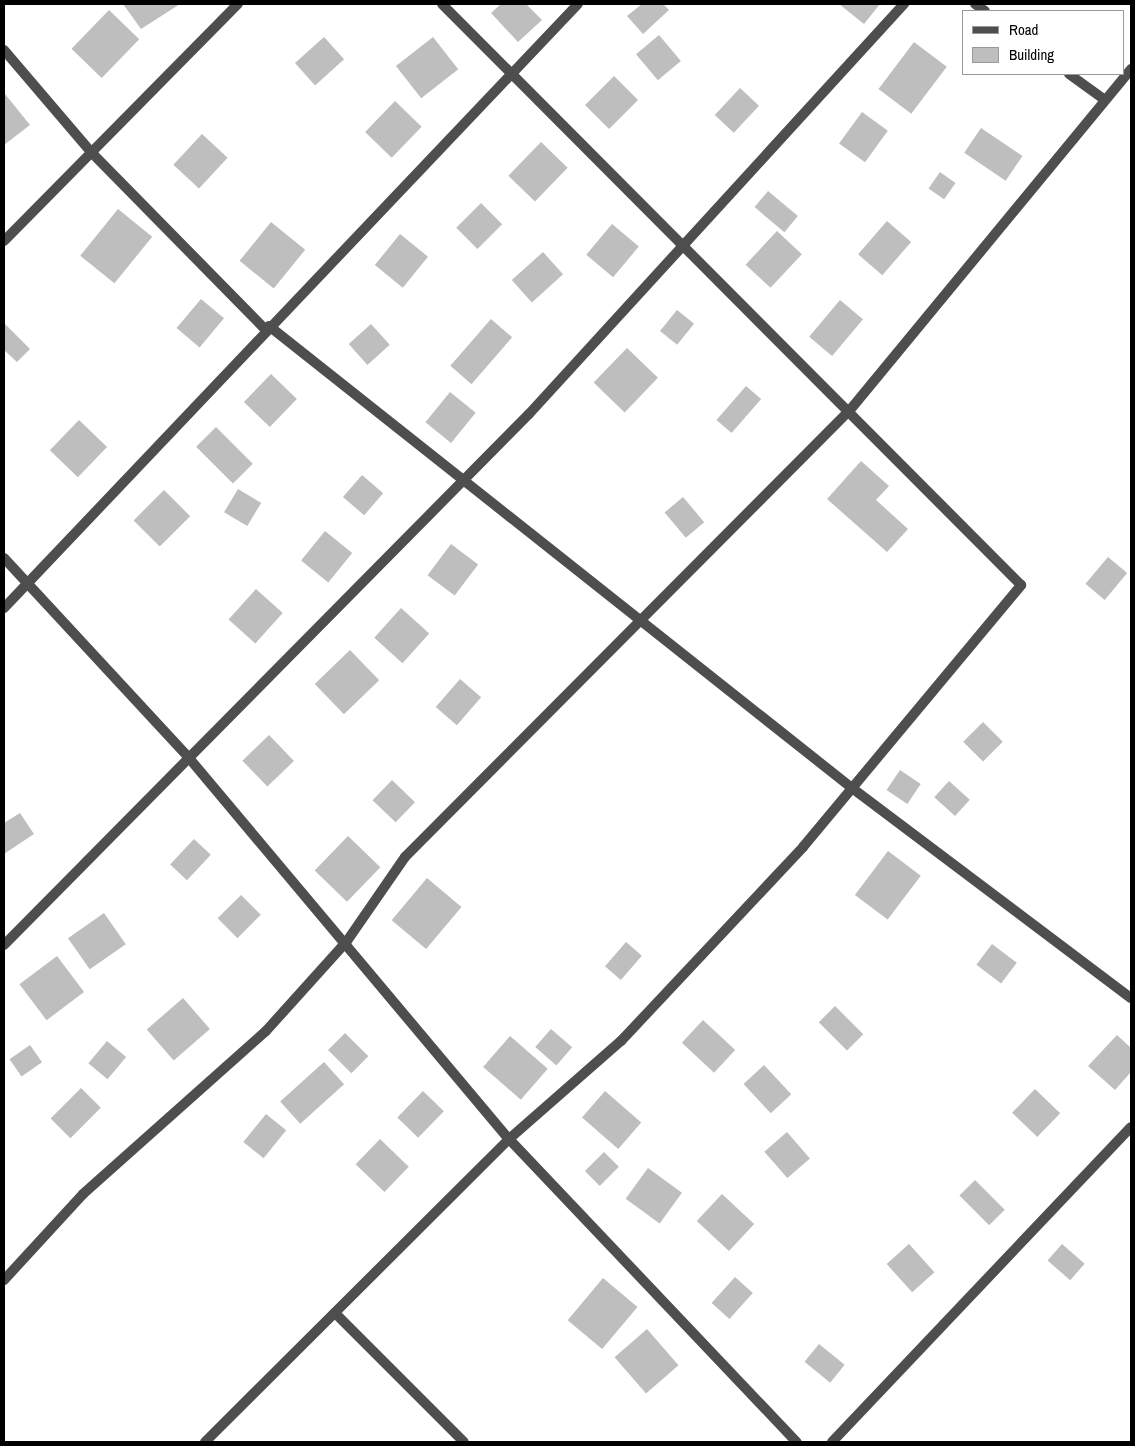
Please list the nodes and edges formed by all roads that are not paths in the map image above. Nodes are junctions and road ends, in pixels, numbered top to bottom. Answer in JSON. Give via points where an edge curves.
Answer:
{"nodes":[{"id":1,"x":238,"y":4,"type":"edge"},
{"id":2,"x":442,"y":4,"type":"edge"},
{"id":3,"x":578,"y":4,"type":"edge"},
{"id":4,"x":904,"y":4,"type":"edge"},
{"id":5,"x":4,"y":50,"type":"edge"},
{"id":6,"x":1131,"y":69,"type":"edge"},
{"id":7,"x":512,"y":73,"type":"junction"},
{"id":8,"x":1070,"y":75,"type":"edge"},
{"id":9,"x":1105,"y":100,"type":"junction"},
{"id":10,"x":92,"y":153,"type":"junction"},
{"id":11,"x":4,"y":241,"type":"edge"},
{"id":12,"x":683,"y":243,"type":"junction"},
{"id":13,"x":267,"y":328,"type":"junction"},
{"id":14,"x":850,"y":410,"type":"junction"},
{"id":15,"x":463,"y":482,"type":"junction"},
{"id":16,"x":4,"y":558,"type":"edge"},
{"id":17,"x":29,"y":584,"type":"junction"},
{"id":18,"x":4,"y":608,"type":"edge"},
{"id":19,"x":642,"y":618,"type":"junction"},
{"id":20,"x":189,"y":758,"type":"junction"},
{"id":21,"x":852,"y":788,"type":"junction"},
{"id":22,"x":347,"y":941,"type":"junction"},
{"id":23,"x":4,"y":945,"type":"edge"},
{"id":24,"x":1131,"y":998,"type":"edge"},
{"id":25,"x":1131,"y":1127,"type":"edge"},
{"id":26,"x":509,"y":1139,"type":"junction"},
{"id":27,"x":4,"y":1280,"type":"edge"},
{"id":28,"x":335,"y":1313,"type":"junction"},
{"id":29,"x":206,"y":1442,"type":"edge"},
{"id":30,"x":464,"y":1442,"type":"edge"},
{"id":31,"x":797,"y":1442,"type":"edge"},
{"id":32,"x":832,"y":1442,"type":"edge"}],
"edges":[{"from":1,"to":10,"type":"street"},
{"from":2,"to":7,"type":"street"},
{"from":3,"to":7,"type":"street"},
{"from":4,"to":12,"type":"street"},
{"from":5,"to":10,"type":"street"},
{"from":6,"to":9,"type":"street"},
{"from":7,"to":12,"type":"street"},
{"from":7,"to":13,"type":"street"},
{"from":8,"to":9,"type":"street"},
{"from":9,"to":14,"type":"street"},
{"from":10,"to":11,"type":"street"},
{"from":10,"to":13,"type":"street"},
{"from":12,"to":14,"type":"street"},
{"from":12,"to":15,"type":"street"},
{"from":13,"to":15,"type":"street"},
{"from":13,"to":17,"type":"street"},
{"from":14,"to":19,"type":"street"},
{"from":14,"to":21,"type":"street","via":[[1021,585]]},
{"from":15,"to":19,"type":"street"},
{"from":15,"to":20,"type":"street"},
{"from":16,"to":17,"type":"street"},
{"from":17,"to":18,"type":"street"},
{"from":17,"to":20,"type":"street"},
{"from":19,"to":21,"type":"street"},
{"from":19,"to":22,"type":"street","via":[[405,857]]},
{"from":20,"to":22,"type":"street"},
{"from":20,"to":23,"type":"street"},
{"from":21,"to":24,"type":"street"},
{"from":21,"to":26,"type":"street","via":[[803,847],[621,1041]]},
{"from":22,"to":26,"type":"street"},
{"from":22,"to":27,"type":"street","via":[[266,1030],[83,1194]]},
{"from":25,"to":32,"type":"street"},
{"from":26,"to":28,"type":"street"},
{"from":26,"to":31,"type":"street"},
{"from":28,"to":29,"type":"street"},
{"from":28,"to":30,"type":"street"}]}
